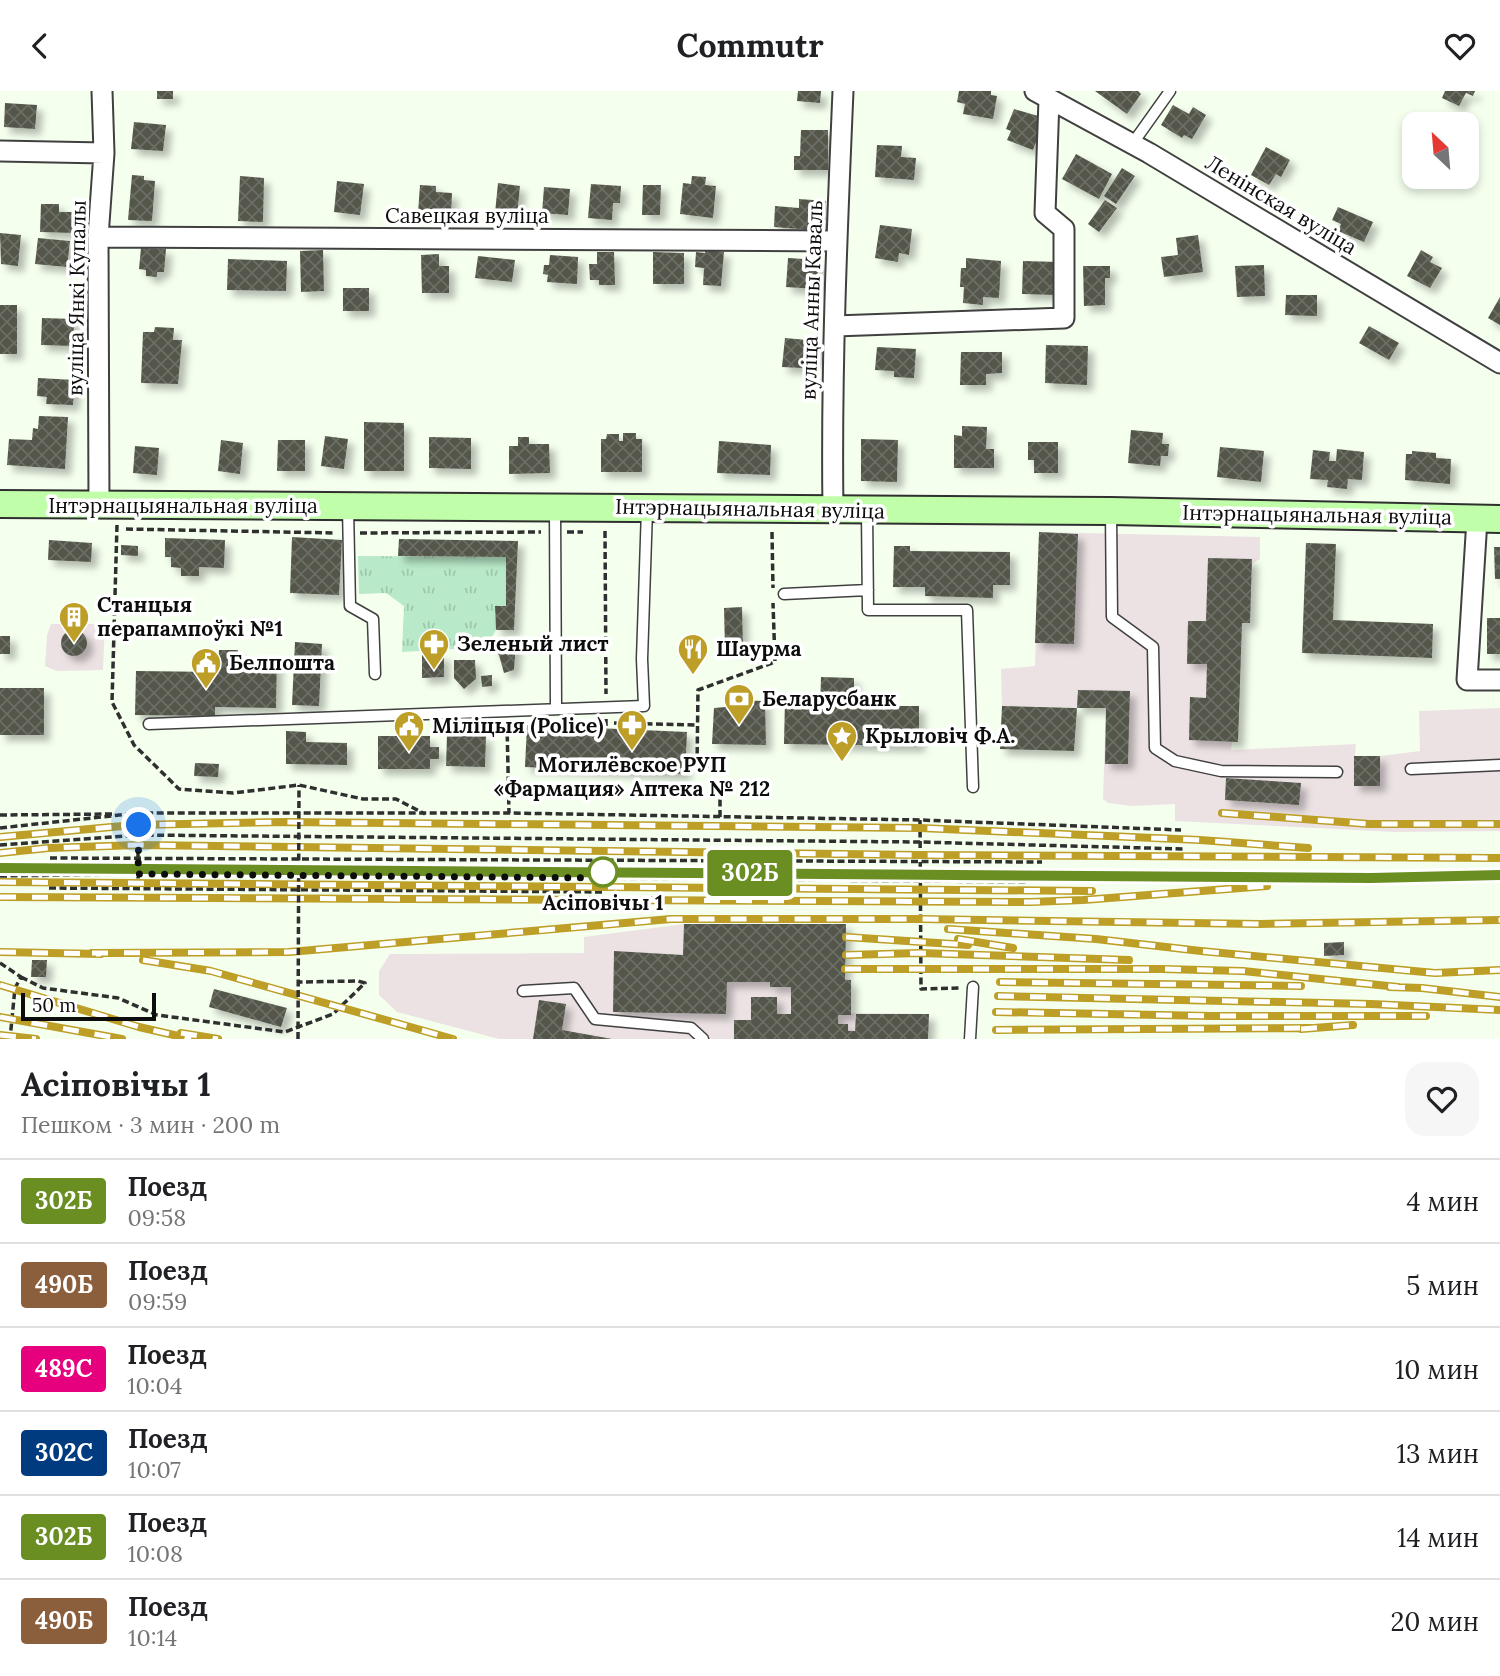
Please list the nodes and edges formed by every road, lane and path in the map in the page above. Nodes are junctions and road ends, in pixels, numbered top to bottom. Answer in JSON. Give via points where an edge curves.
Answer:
{"nodes":[{"id":1,"x":102,"y":91,"type":"edge"},
{"id":2,"x":844,"y":91,"type":"edge"},
{"id":3,"x":1170,"y":91,"type":"edge"},
{"id":4,"x":1042,"y":95,"type":"edge"},
{"id":5,"x":1133,"y":143,"type":"junction"},
{"id":6,"x":0,"y":151,"type":"edge"},
{"id":7,"x":104,"y":153,"type":"junction"},
{"id":8,"x":98,"y":237,"type":"junction"},
{"id":9,"x":836,"y":241,"type":"junction"},
{"id":10,"x":835,"y":326,"type":"junction"},
{"id":11,"x":1500,"y":363,"type":"edge"},
{"id":12,"x":0,"y":504,"type":"edge"},
{"id":13,"x":647,"y":508,"type":"junction"},
{"id":14,"x":833,"y":510,"type":"junction"},
{"id":15,"x":867,"y":510,"type":"junction"},
{"id":16,"x":1111,"y":511,"type":"junction"},
{"id":17,"x":111,"y":513,"type":"junction"},
{"id":18,"x":1489,"y":519,"type":"edge"},
{"id":19,"x":348,"y":520,"type":"junction"},
{"id":20,"x":555,"y":520,"type":"junction"},
{"id":21,"x":592,"y":531,"type":"dead end"},
{"id":22,"x":605,"y":531,"type":"dead end"},
{"id":23,"x":760,"y":532,"type":"dead end"},
{"id":24,"x":868,"y":590,"type":"junction"},
{"id":25,"x":783,"y":594,"type":"dead end"},
{"id":26,"x":375,"y":674,"type":"dead end"},
{"id":27,"x":1500,"y":680,"type":"edge"},
{"id":28,"x":606,"y":707,"type":"junction"},
{"id":29,"x":556,"y":708,"type":"junction"},
{"id":30,"x":506,"y":710,"type":"junction"},
{"id":31,"x":149,"y":724,"type":"dead end"},
{"id":32,"x":606,"y":729,"type":"dead end"},
{"id":33,"x":1500,"y":765,"type":"edge"},
{"id":34,"x":1411,"y":769,"type":"dead end"},
{"id":35,"x":1337,"y":772,"type":"dead end"},
{"id":36,"x":299,"y":785,"type":"junction"},
{"id":37,"x":974,"y":787,"type":"dead end"},
{"id":38,"x":138,"y":813,"type":"junction"},
{"id":39,"x":509,"y":813,"type":"junction"},
{"id":40,"x":425,"y":814,"type":"junction"},
{"id":41,"x":0,"y":815,"type":"edge"},
{"id":42,"x":720,"y":817,"type":"junction"},
{"id":43,"x":920,"y":820,"type":"junction"},
{"id":44,"x":0,"y":828,"type":"edge"},
{"id":45,"x":1181,"y":830,"type":"dead end"},
{"id":46,"x":139,"y":835,"type":"junction"},
{"id":47,"x":919,"y":842,"type":"junction"},
{"id":48,"x":0,"y":845,"type":"edge"},
{"id":49,"x":1185,"y":849,"type":"dead end"},
{"id":50,"x":50,"y":858,"type":"dead end"},
{"id":51,"x":139,"y":858,"type":"junction"},
{"id":52,"x":919,"y":861,"type":"junction"},
{"id":53,"x":1042,"y":862,"type":"dead end"},
{"id":54,"x":138,"y":874,"type":"junction"},
{"id":55,"x":0,"y":876,"type":"edge"},
{"id":56,"x":919,"y":881,"type":"junction"},
{"id":57,"x":1029,"y":881,"type":"dead end"},
{"id":58,"x":49,"y":888,"type":"dead end"},
{"id":59,"x":138,"y":889,"type":"junction"},
{"id":60,"x":605,"y":892,"type":"dead end"},
{"id":61,"x":0,"y":963,"type":"edge"},
{"id":62,"x":21,"y":977,"type":"junction"},
{"id":63,"x":299,"y":982,"type":"junction"},
{"id":64,"x":973,"y":987,"type":"joint"},
{"id":65,"x":523,"y":991,"type":"dead end"},
{"id":66,"x":10,"y":1039,"type":"edge"},
{"id":67,"x":298,"y":1039,"type":"edge"},
{"id":68,"x":703,"y":1039,"type":"edge"},
{"id":69,"x":970,"y":1039,"type":"edge"}],
"edges":[{"from":1,"to":7,"type":"street","name":"вуліца Янкі Купалы"},
{"from":2,"to":9,"type":"street","name":"вуліца Анны Каваль"},
{"from":3,"to":5,"type":"lane"},
{"from":4,"to":5,"type":"street","name":"Ленінская вуліца"},
{"from":4,"to":10,"type":"street","via":[[1045,213],[1064,229],[1065,318]]},
{"from":5,"to":11,"type":"street","name":"Ленінская вуліца"},
{"from":6,"to":7,"type":"street"},
{"from":7,"to":8,"type":"street","name":"вуліца Янкі Купалы"},
{"from":8,"to":9,"type":"street","name":"Савецкая вуліца"},
{"from":8,"to":17,"type":"street","name":"вуліца Янкі Купалы"},
{"from":9,"to":10,"type":"street","name":"вуліца Анны Каваль"},
{"from":10,"to":14,"type":"street","name":"вуліца Анны Каваль"},
{"from":12,"to":17,"type":"street","name":"Інтэрнацыянальная вуліца"},
{"from":13,"to":14,"type":"street","name":"Інтэрнацыянальная вуліца"},
{"from":13,"to":20,"type":"street","name":"Інтэрнацыянальная вуліца"},
{"from":13,"to":28,"type":"lane","via":[[644,706]]},
{"from":14,"to":15,"type":"street","name":"Інтэрнацыянальная вуліца"},
{"from":15,"to":16,"type":"street","name":"Інтэрнацыянальная вуліца"},
{"from":15,"to":24,"type":"lane"},
{"from":16,"to":18,"type":"street","name":"Інтэрнацыянальная вуліца"},
{"from":16,"to":35,"type":"lane","via":[[1112,617],[1153,647],[1156,748],[1175,761],[1222,771]]},
{"from":17,"to":19,"type":"street","name":"Інтэрнацыянальная вуліца"},
{"from":17,"to":19,"type":"path"},
{"from":17,"to":36,"type":"path","via":[[111,702],[134,745],[179,789],[233,793]]},
{"from":18,"to":27,"type":"street","via":[[1467,680]]},
{"from":19,"to":20,"type":"street","name":"Інтэрнацыянальная вуліца"},
{"from":19,"to":20,"type":"path"},
{"from":19,"to":26,"type":"lane","via":[[350,606],[373,619]]},
{"from":20,"to":21,"type":"path"},
{"from":20,"to":29,"type":"lane"},
{"from":22,"to":28,"type":"path"},
{"from":23,"to":42,"type":"path","via":[[772,532],[775,661],[698,690],[697,768],[720,769]]},
{"from":24,"to":25,"type":"lane"},
{"from":24,"to":37,"type":"lane","via":[[868,610],[967,610]]},
{"from":28,"to":29,"type":"lane"},
{"from":28,"to":32,"type":"path"},
{"from":29,"to":30,"type":"lane"},
{"from":30,"to":31,"type":"lane"},
{"from":30,"to":39,"type":"path"},
{"from":33,"to":34,"type":"lane"},
{"from":36,"to":40,"type":"path","via":[[363,799],[396,799]]},
{"from":36,"to":63,"type":"path","bridge":true},
{"from":38,"to":40,"type":"path"},
{"from":38,"to":41,"type":"path"},
{"from":38,"to":44,"type":"path"},
{"from":38,"to":46,"type":"path"},
{"from":39,"to":40,"type":"path"},
{"from":39,"to":42,"type":"path"},
{"from":42,"to":43,"type":"path"},
{"from":43,"to":45,"type":"path"},
{"from":43,"to":47,"type":"path"},
{"from":46,"to":47,"type":"path"},
{"from":46,"to":48,"type":"path"},
{"from":46,"to":51,"type":"path"},
{"from":47,"to":49,"type":"path"},
{"from":47,"to":52,"type":"path"},
{"from":50,"to":51,"type":"path"},
{"from":51,"to":52,"type":"path"},
{"from":51,"to":54,"type":"path"},
{"from":52,"to":53,"type":"path"},
{"from":52,"to":56,"type":"path"},
{"from":54,"to":55,"type":"path"},
{"from":54,"to":56,"type":"path"},
{"from":54,"to":59,"type":"path"},
{"from":56,"to":57,"type":"path"},
{"from":56,"to":64,"type":"path","via":[[920,989]]},
{"from":58,"to":59,"type":"path"},
{"from":59,"to":60,"type":"path"},
{"from":61,"to":62,"type":"path"},
{"from":62,"to":63,"type":"path","via":[[43,988],[118,997],[157,1015],[285,1032],[333,1014],[365,983]]},
{"from":62,"to":66,"type":"path","via":[[15,988]]},
{"from":63,"to":67,"type":"path","bridge":true},
{"from":64,"to":69,"type":"lane"},
{"from":65,"to":68,"type":"lane","via":[[574,988],[595,1019],[691,1028]]}]}
